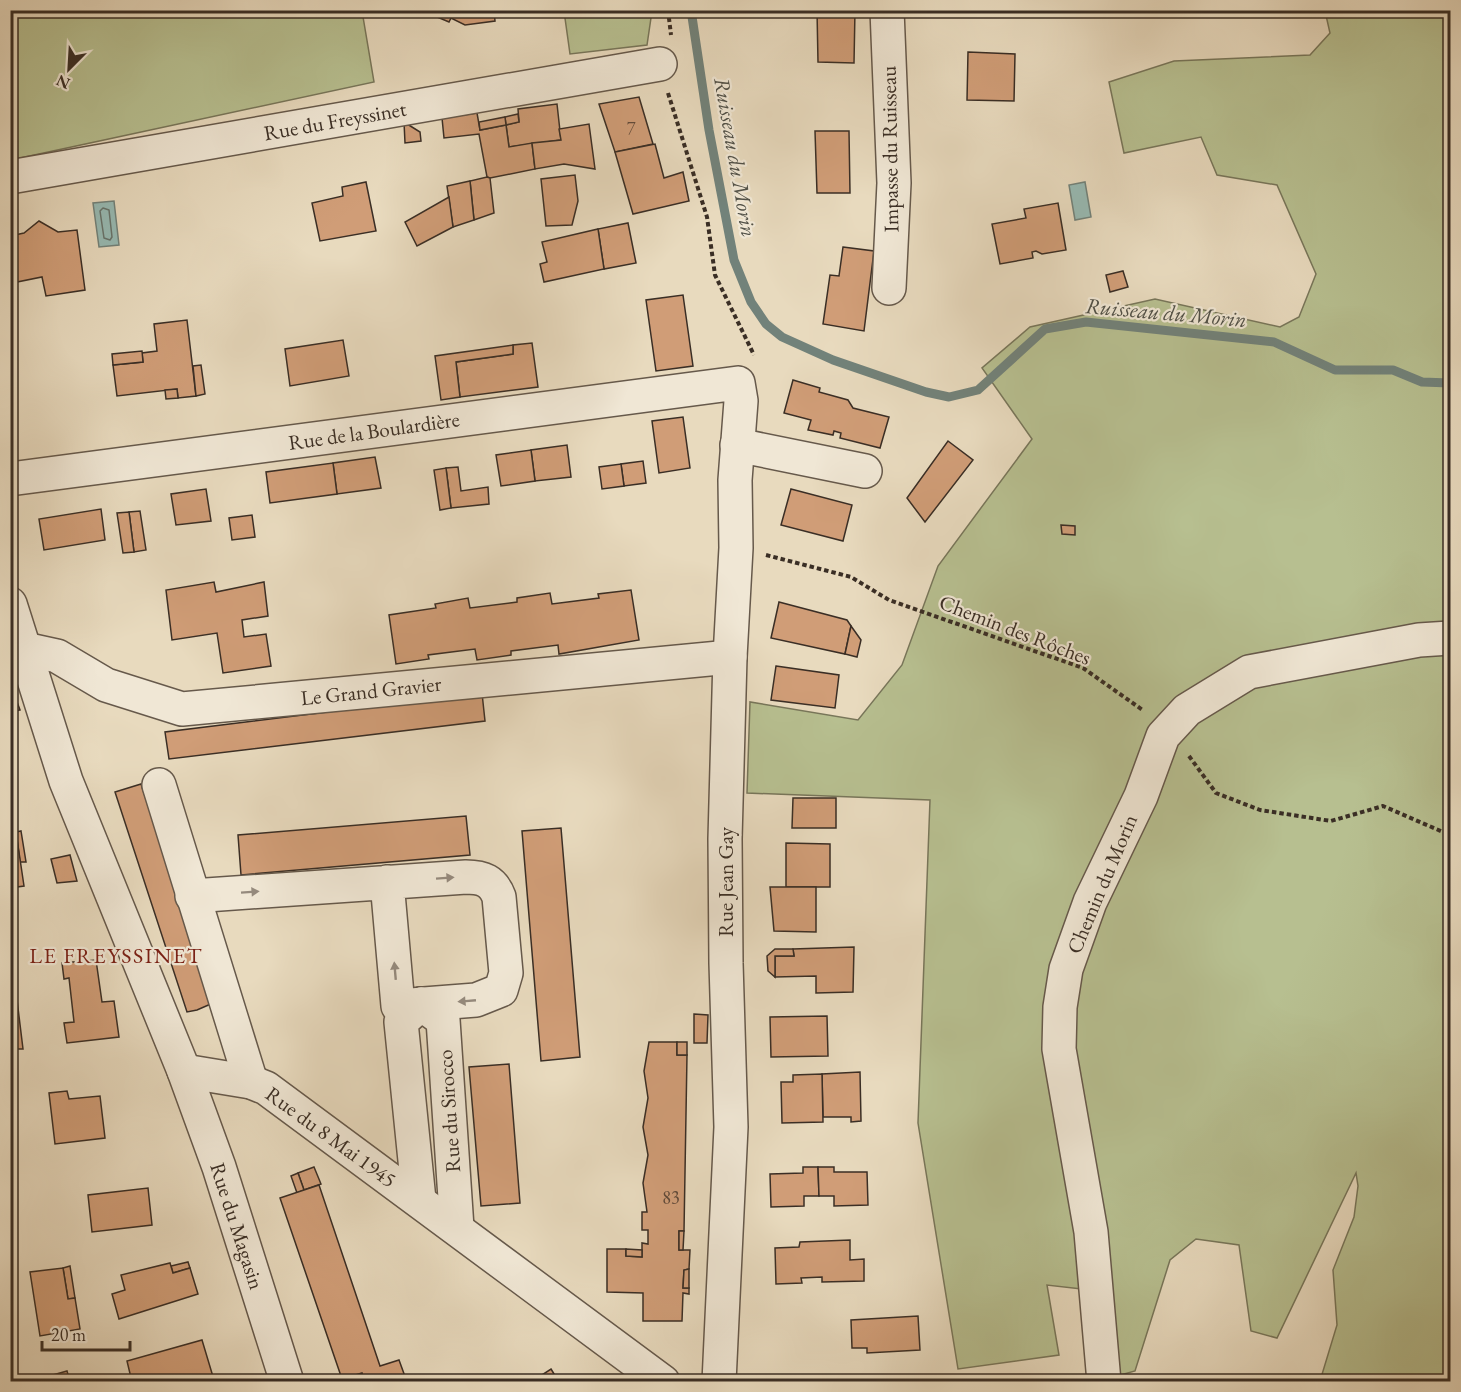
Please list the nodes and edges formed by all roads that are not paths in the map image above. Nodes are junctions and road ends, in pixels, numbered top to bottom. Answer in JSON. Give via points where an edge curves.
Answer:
{"nodes":[{"id":1,"x":887,"y":10,"type":"edge"},
{"id":2,"x":660,"y":64,"type":"road end"},
{"id":3,"x":10,"y":177,"type":"edge"},
{"id":4,"x":889,"y":288,"type":"dead end"},
{"id":5,"x":738,"y":383,"type":"joint"},
{"id":6,"x":737,"y":445,"type":"junction"},
{"id":7,"x":865,"y":471,"type":"dead end"},
{"id":8,"x":10,"y":479,"type":"edge"},
{"id":9,"x":10,"y":604,"type":"edge"},
{"id":10,"x":1450,"y":638,"type":"edge"},
{"id":11,"x":25,"y":649,"type":"junction"},
{"id":12,"x":730,"y":657,"type":"junction"},
{"id":13,"x":159,"y":786,"type":"dead end"},
{"id":14,"x":387,"y":882,"type":"junction"},
{"id":15,"x":192,"y":896,"type":"junction"},
{"id":16,"x":421,"y":1004,"type":"junction"},
{"id":17,"x":184,"y":1071,"type":"junction"},
{"id":18,"x":251,"y":1082,"type":"junction"},
{"id":19,"x":419,"y":1200,"type":"junction"},
{"id":20,"x":457,"y":1228,"type":"junction"},
{"id":21,"x":287,"y":1382,"type":"edge"},
{"id":22,"x":663,"y":1382,"type":"edge"},
{"id":23,"x":719,"y":1382,"type":"edge"},
{"id":24,"x":1104,"y":1382,"type":"edge"}],
"edges":[{"from":1,"to":4,"type":"street","name":"Impasse du Ruisseau","via":[[894,183]]},
{"from":2,"to":3,"type":"street","name":"Rue du Freyssinet"},
{"from":5,"to":6,"type":"street","name":"Rue Jean Gay","via":[[741,401]]},
{"from":5,"to":8,"type":"street","name":"Rue de la Boulardière"},
{"from":6,"to":7,"type":"street"},
{"from":6,"to":12,"type":"street","name":"Rue Jean Gay"},
{"from":9,"to":11,"type":"street"},
{"from":10,"to":24,"type":"street","name":"Chemin du Morin","via":[[1419,640],[1249,672],[1187,710],[1163,736],[1141,796],[1090,902],[1066,969],[1060,1007],[1059,1050],[1091,1232]]},
{"from":11,"to":12,"type":"street","name":"Le Grand Gravier","via":[[57,656],[106,685],[182,709]]},
{"from":11,"to":17,"type":"street","via":[[66,781]]},
{"from":12,"to":23,"type":"street","name":"Rue Jean Gay","via":[[726,963],[731,1127]]},
{"from":13,"to":15,"type":"street"},
{"from":15,"to":14,"type":"street","name":"Rue du Sirocco","one_way":true},
{"from":16,"to":14,"type":"street","name":"Rue du Sirocco","one_way":true,"via":[[398,1006]]},
{"from":14,"to":16,"type":"street","name":"Rue du Sirocco","one_way":true,"via":[[478,877],[489,881],[499,897],[506,973],[501,990],[476,1000]]},
{"from":15,"to":18,"type":"street"},
{"from":16,"to":19,"type":"street","name":"Rue du Sirocco","via":[[401,1022]]},
{"from":16,"to":20,"type":"street","name":"Rue du Sirocco","via":[[443,1020]]},
{"from":17,"to":18,"type":"street","name":"Rue du 8 Mai 1945"},
{"from":17,"to":21,"type":"street","name":"Rue du Magasin","via":[[219,1167]]},
{"from":18,"to":19,"type":"street","name":"Rue du 8 Mai 1945","via":[[266,1088]]},
{"from":19,"to":20,"type":"street","name":"Rue du 8 Mai 1945"},
{"from":20,"to":22,"type":"street","name":"Rue du 8 Mai 1945"}]}
